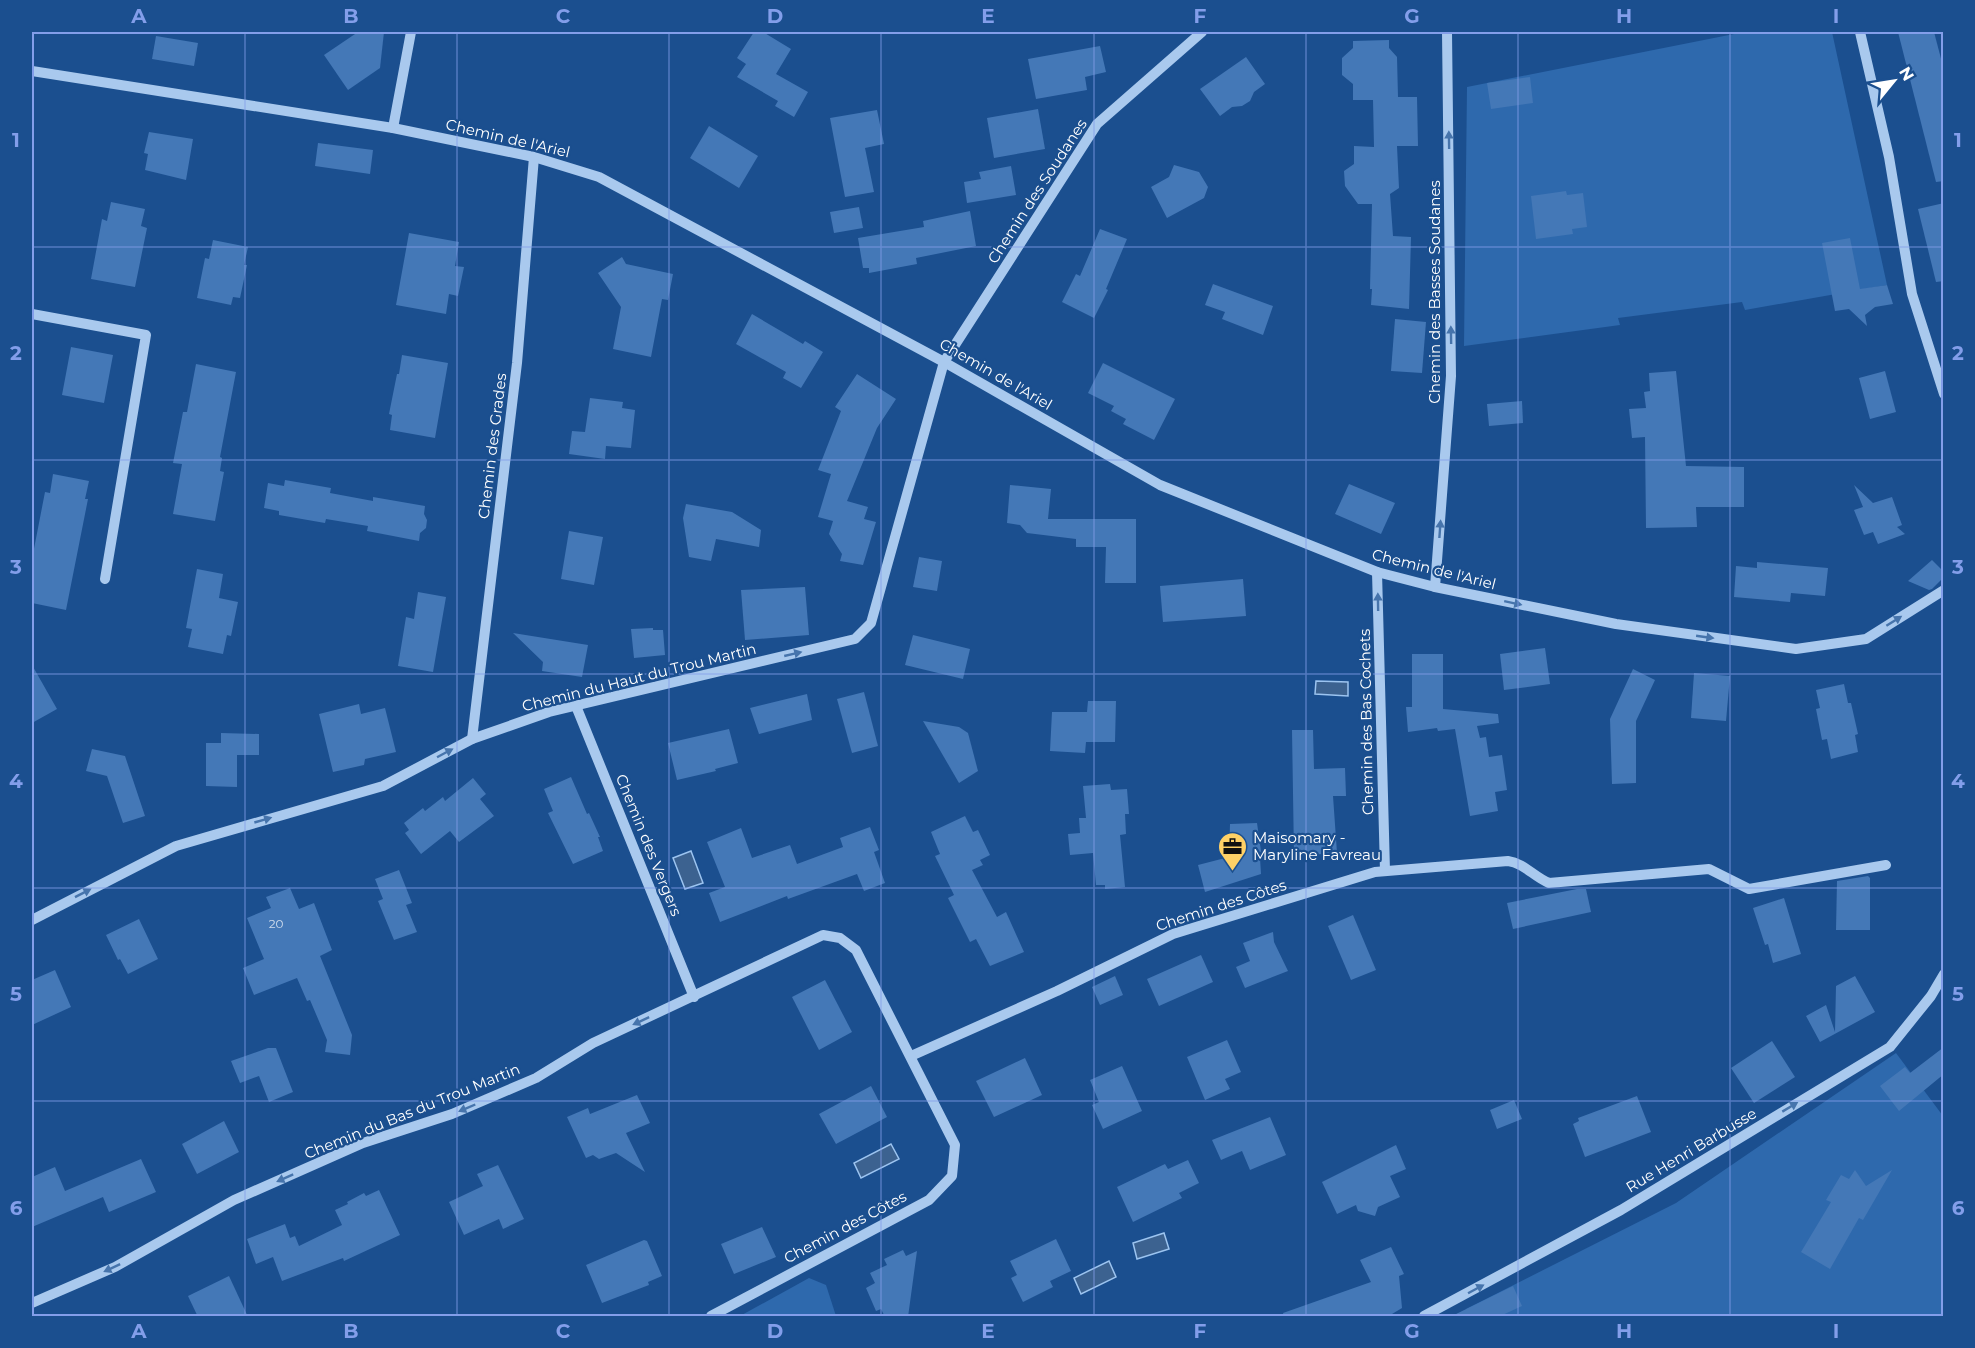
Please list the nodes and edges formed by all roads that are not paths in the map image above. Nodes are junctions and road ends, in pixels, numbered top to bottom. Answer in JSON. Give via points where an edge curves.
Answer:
{"nodes":[{"id":1,"x":411,"y":32,"type":"edge"},
{"id":2,"x":1202,"y":32,"type":"edge"},
{"id":3,"x":1447,"y":32,"type":"edge"},
{"id":4,"x":1860,"y":32,"type":"edge"},
{"id":5,"x":32,"y":71,"type":"edge"},
{"id":6,"x":393,"y":128,"type":"junction"},
{"id":7,"x":534,"y":157,"type":"junction"},
{"id":8,"x":32,"y":314,"type":"edge"},
{"id":9,"x":944,"y":362,"type":"junction"},
{"id":10,"x":1944,"y":394,"type":"edge"},
{"id":11,"x":1377,"y":572,"type":"junction"},
{"id":12,"x":105,"y":579,"type":"dead end"},
{"id":13,"x":1435,"y":587,"type":"junction"},
{"id":14,"x":1944,"y":591,"type":"edge"},
{"id":15,"x":576,"y":706,"type":"junction"},
{"id":16,"x":472,"y":739,"type":"junction"},
{"id":17,"x":1886,"y":865,"type":"dead end"},
{"id":18,"x":1384,"y":871,"type":"junction"},
{"id":19,"x":32,"y":920,"type":"edge"},
{"id":20,"x":1944,"y":974,"type":"edge"},
{"id":21,"x":694,"y":996,"type":"junction"},
{"id":22,"x":911,"y":1056,"type":"junction"},
{"id":23,"x":32,"y":1303,"type":"edge"},
{"id":24,"x":711,"y":1317,"type":"edge"},
{"id":25,"x":1424,"y":1317,"type":"edge"}],
"edges":[{"from":1,"to":6,"type":"street"},
{"from":2,"to":9,"type":"street","name":"Chemin des Soudanes","via":[[1097,124]]},
{"from":13,"to":3,"type":"street","name":"Chemin des Basses Soudanes","one_way":true,"via":[[1451,376]]},
{"from":4,"to":10,"type":"street","via":[[1889,157],[1912,294]]},
{"from":5,"to":6,"type":"street","name":"Chemin de l'Ariel"},
{"from":6,"to":7,"type":"street","name":"Chemin de l'Ariel"},
{"from":7,"to":9,"type":"street","name":"Chemin de l'Ariel","via":[[599,177]]},
{"from":7,"to":16,"type":"street","name":"Chemin des Grades","via":[[517,363]]},
{"from":8,"to":12,"type":"street","via":[[146,335]]},
{"from":9,"to":11,"type":"street","name":"Chemin de l'Ariel","via":[[1160,485]]},
{"from":15,"to":9,"type":"street","name":"Chemin du Haut du Trou Martin","one_way":true,"via":[[855,639],[871,622]]},
{"from":11,"to":13,"type":"street","name":"Chemin de l'Ariel"},
{"from":18,"to":11,"type":"street","name":"Chemin des Bas Cochets","one_way":true},
{"from":13,"to":14,"type":"street","name":"Chemin de l'Ariel","one_way":true,"via":[[1616,624],[1796,649],[1866,639]]},
{"from":15,"to":16,"type":"street","name":"Chemin du Haut du Trou Martin"},
{"from":15,"to":21,"type":"street","name":"Chemin des Vergers"},
{"from":19,"to":16,"type":"street","name":"Chemin du Haut du Trou Martin","one_way":true,"via":[[176,846],[382,786]]},
{"from":17,"to":18,"type":"street","name":"Chemin des Côtes","via":[[1749,889],[1710,869],[1550,883],[1518,862],[1508,861]]},
{"from":18,"to":22,"type":"street","name":"Chemin des Côtes","via":[[1173,934]]},
{"from":25,"to":20,"type":"street","name":"Rue Henri Barbusse","one_way":true,"via":[[1622,1210],[1890,1047]]},
{"from":21,"to":22,"type":"street","name":"Chemin du Bas du Trou Martin","via":[[823,935],[840,938],[856,950]]},
{"from":21,"to":23,"type":"street","name":"Chemin du Bas du Trou Martin","one_way":true,"via":[[593,1043],[536,1078],[452,1114],[363,1143],[234,1200],[115,1267]]},
{"from":22,"to":24,"type":"street","name":"Chemin des Côtes","via":[[955,1145],[952,1176],[929,1200]]}]}
